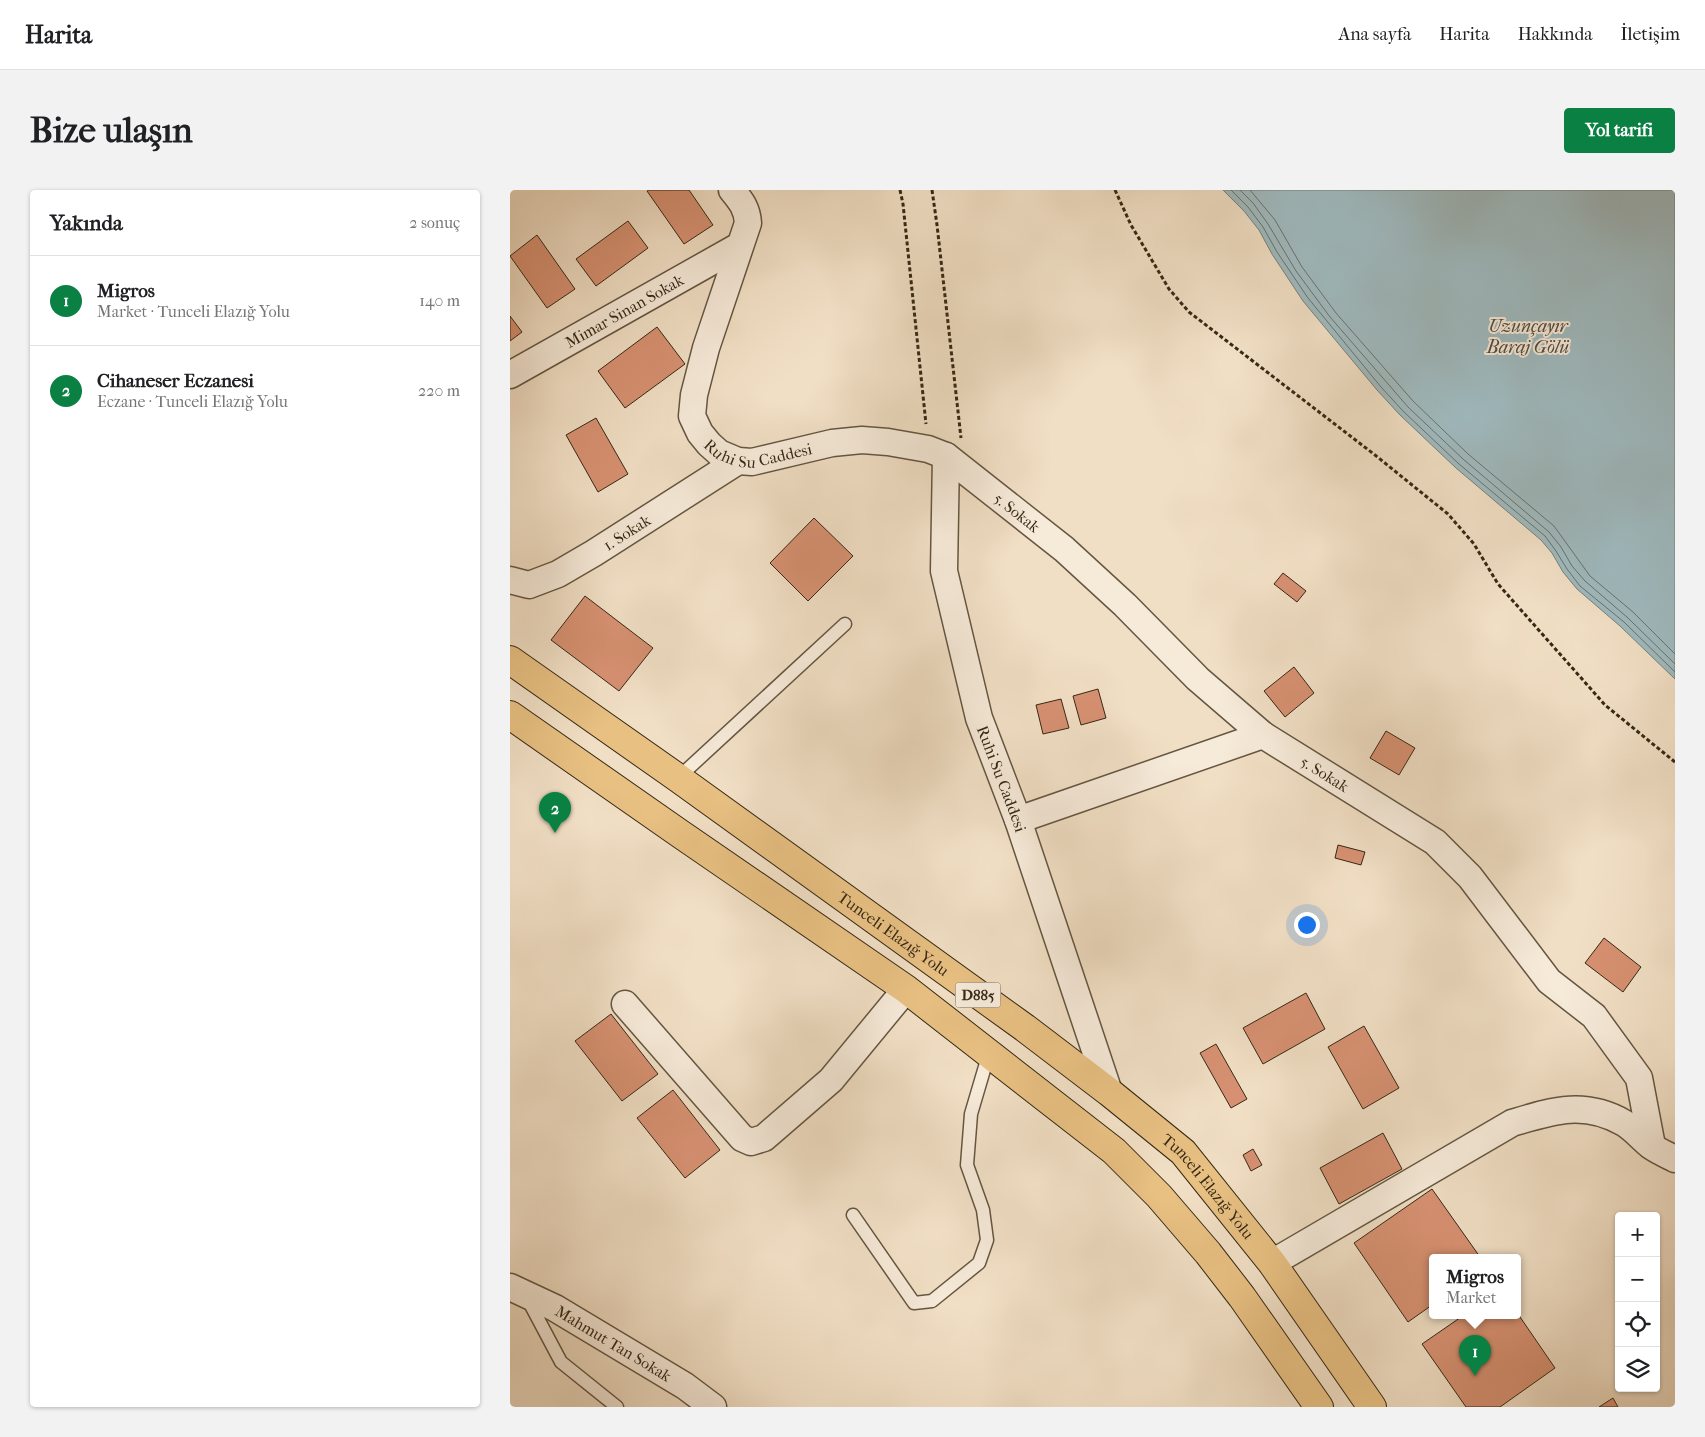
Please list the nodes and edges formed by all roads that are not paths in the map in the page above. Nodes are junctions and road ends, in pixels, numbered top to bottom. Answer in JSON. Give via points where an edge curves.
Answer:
{"nodes":[{"id":1,"x":732,"y":190,"type":"edge"},
{"id":2,"x":739,"y":246,"type":"junction"},
{"id":3,"x":510,"y":375,"type":"edge"},
{"id":4,"x":946,"y":459,"type":"junction"},
{"id":5,"x":738,"y":461,"type":"junction"},
{"id":6,"x":510,"y":580,"type":"edge"},
{"id":7,"x":845,"y":624,"type":"dead end"},
{"id":8,"x":510,"y":660,"type":"edge"},
{"id":9,"x":510,"y":715,"type":"edge"},
{"id":10,"x":1263,"y":735,"type":"junction"},
{"id":11,"x":678,"y":778,"type":"junction"},
{"id":12,"x":1018,"y":820,"type":"junction"},
{"id":13,"x":906,"y":989,"type":"junction"},
{"id":14,"x":625,"y":1004,"type":"dead end"},
{"id":15,"x":989,"y":1053,"type":"junction"},
{"id":16,"x":1109,"y":1092,"type":"junction"},
{"id":17,"x":1652,"y":1146,"type":"junction"},
{"id":18,"x":1675,"y":1159,"type":"edge"},
{"id":19,"x":853,"y":1215,"type":"dead end"},
{"id":20,"x":1272,"y":1263,"type":"junction"},
{"id":21,"x":517,"y":1290,"type":"edge"},
{"id":22,"x":617,"y":1407,"type":"edge"},
{"id":23,"x":713,"y":1407,"type":"edge"},
{"id":24,"x":1319,"y":1407,"type":"edge"},
{"id":25,"x":1372,"y":1407,"type":"edge"}],
"edges":[{"from":1,"to":2,"type":"street","name":"Ruhi Su Caddesi","via":[[748,212],[748,223]]},
{"from":2,"to":3,"type":"street","name":"Mimar Sinan Sokak"},
{"from":2,"to":5,"type":"street","name":"Ruhi Su Caddesi","via":[[706,348],[692,416],[709,444],[719,453]]},
{"from":4,"to":5,"type":"street","name":"Ruhi Su Caddesi","via":[[888,442],[862,440],[832,443],[752,462]]},
{"from":4,"to":10,"type":"street","name":"5. Sokak","via":[[1064,549],[1198,679]]},
{"from":4,"to":12,"type":"street","name":"Ruhi Su Caddesi","via":[[944,571],[980,718]]},
{"from":5,"to":6,"type":"street","name":"1. Sokak","via":[[558,574],[530,585]]},
{"from":7,"to":11,"type":"lane"},
{"from":8,"to":11,"type":"main road","name":"Tunceli Elazığ Yolu","number":"D885"},
{"from":9,"to":13,"type":"main road","number":"D885"},
{"from":10,"to":12,"type":"street"},
{"from":10,"to":17,"type":"street","name":"5. Sokak","via":[[1435,842],[1470,877],[1549,981],[1594,1016],[1640,1078]]},
{"from":11,"to":16,"type":"main road","name":"Tunceli Elazığ Yolu","number":"D885"},
{"from":12,"to":16,"type":"street","name":"Ruhi Su Caddesi"},
{"from":13,"to":14,"type":"street","via":[[831,1080],[764,1138],[751,1142],[742,1138]]},
{"from":13,"to":15,"type":"main road","number":"D885"},
{"from":15,"to":19,"type":"lane","via":[[971,1114],[967,1165],[983,1210],[987,1240],[978,1263],[932,1301],[914,1303]]},
{"from":15,"to":24,"type":"main road","number":"D885","via":[[1114,1151],[1159,1196],[1242,1297]]},
{"from":16,"to":20,"type":"main road","name":"Tunceli Elazığ Yolu","number":"D885","via":[[1183,1152]]},
{"from":17,"to":18,"type":"street"},
{"from":17,"to":20,"type":"street","via":[[1625,1123],[1595,1111],[1572,1108],[1540,1115],[1512,1124]]},
{"from":20,"to":25,"type":"main road","name":"Tunceli Elazığ Yolu","number":"D885"},
{"from":21,"to":22,"type":"lane","via":[[561,1362]]},
{"from":21,"to":23,"type":"street","name":"Mahmut Tan Sokak","via":[[563,1312],[685,1386]]}]}
